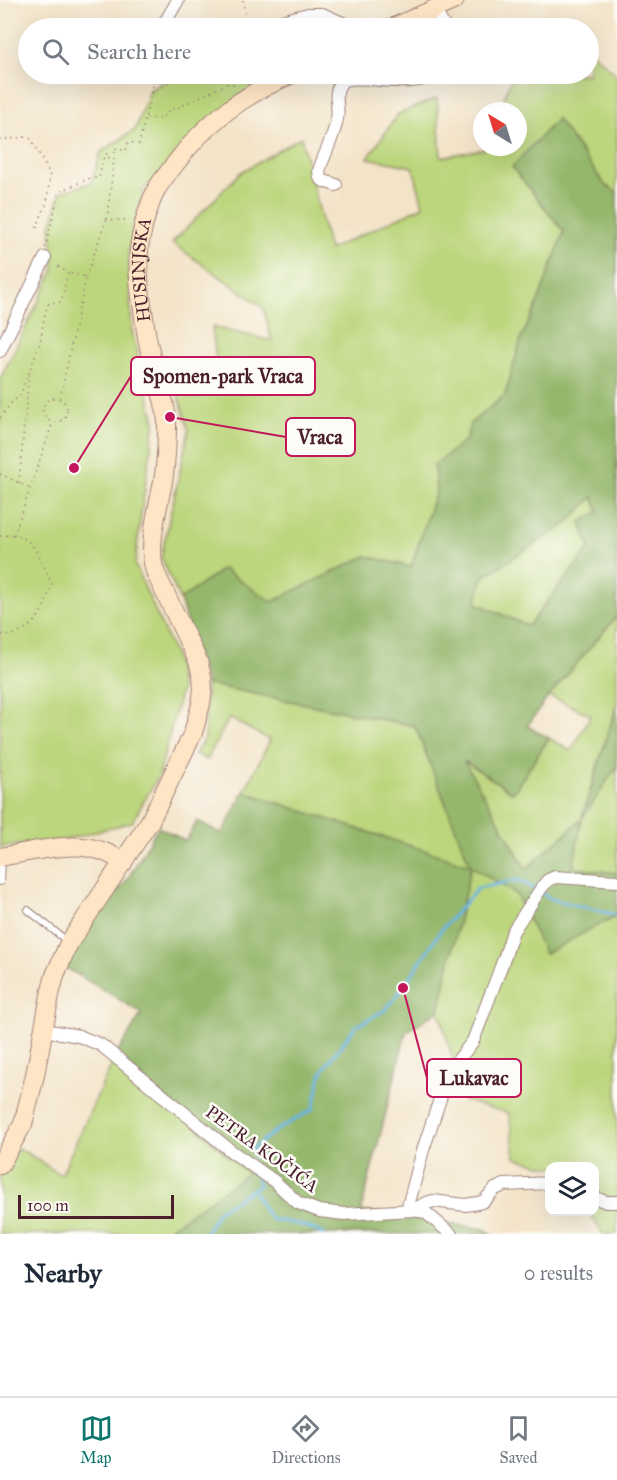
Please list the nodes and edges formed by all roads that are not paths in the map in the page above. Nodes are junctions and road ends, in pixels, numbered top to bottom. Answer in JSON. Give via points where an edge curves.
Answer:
{"nodes":[{"id":1,"x":178,"y":0,"type":"edge"},
{"id":2,"x":455,"y":0,"type":"edge"},
{"id":3,"x":434,"y":9,"type":"junction"},
{"id":4,"x":168,"y":18,"type":"edge"},
{"id":5,"x":293,"y":18,"type":"edge"},
{"id":6,"x":331,"y":18,"type":"edge"},
{"id":7,"x":414,"y":18,"type":"edge"},
{"id":8,"x":439,"y":18,"type":"edge"},
{"id":9,"x":272,"y":84,"type":"edge"},
{"id":10,"x":340,"y":84,"type":"edge"},
{"id":11,"x":336,"y":185,"type":"dead end"},
{"id":12,"x":45,"y":258,"type":"road end"},
{"id":13,"x":0,"y":351,"type":"edge"},
{"id":14,"x":1,"y":857,"type":"edge"},
{"id":15,"x":123,"y":863,"type":"junction"},
{"id":16,"x":617,"y":881,"type":"edge"},
{"id":17,"x":0,"y":882,"type":"edge"},
{"id":18,"x":28,"y":910,"type":"dead end"},
{"id":19,"x":69,"y":943,"type":"junction"},
{"id":20,"x":44,"y":1030,"type":"junction"},
{"id":21,"x":0,"y":1166,"type":"edge"},
{"id":22,"x":545,"y":1183,"type":"edge"},
{"id":23,"x":599,"y":1199,"type":"edge"},
{"id":24,"x":617,"y":1202,"type":"edge"},
{"id":25,"x":411,"y":1210,"type":"junction"},
{"id":26,"x":451,"y":1234,"type":"edge"}],
"edges":[{"from":1,"to":4,"type":"street"},
{"from":2,"to":3,"type":"main road"},
{"from":3,"to":7,"type":"main road"},
{"from":3,"to":8,"type":"street"},
{"from":5,"to":6,"type":"street","via":[[322,14]]},
{"from":9,"to":15,"type":"main road","name":"HUSINJSKA","via":[[243,98],[190,144],[157,188],[140,240],[141,301],[167,423],[164,476],[153,543],[154,566],[198,661],[203,689],[193,733],[150,821]]},
{"from":10,"to":11,"type":"street","via":[[336,94],[338,117],[319,171],[320,178]]},
{"from":12,"to":13,"type":"street"},
{"from":14,"to":15,"type":"main road","via":[[76,847],[108,852]]},
{"from":14,"to":17,"type":"lane"},
{"from":15,"to":19,"type":"main road"},
{"from":16,"to":25,"type":"street","via":[[555,877],[548,880],[513,931],[473,1041],[449,1072],[426,1140]]},
{"from":18,"to":19,"type":"lane"},
{"from":19,"to":20,"type":"main road","via":[[46,1009]]},
{"from":20,"to":21,"type":"main road","via":[[23,1124]]},
{"from":20,"to":25,"type":"street","name":"PETRA KOČIĆA","via":[[79,1036],[100,1045],[298,1203],[344,1214]]},
{"from":22,"to":25,"type":"street","name":"PETRA KOČIĆA","via":[[504,1185],[478,1203],[433,1201]]},
{"from":23,"to":24,"type":"street"},
{"from":25,"to":26,"type":"street","via":[[425,1212]]}]}
